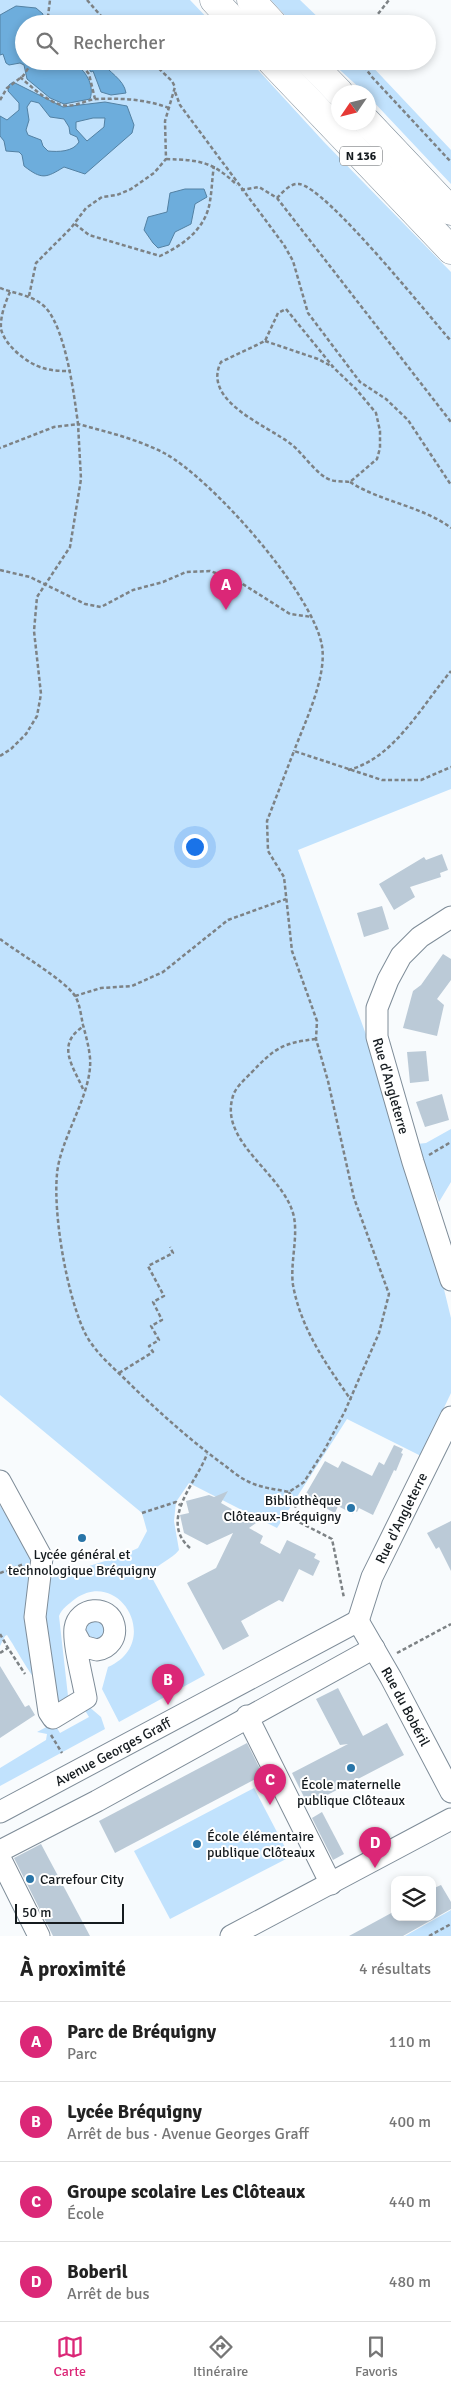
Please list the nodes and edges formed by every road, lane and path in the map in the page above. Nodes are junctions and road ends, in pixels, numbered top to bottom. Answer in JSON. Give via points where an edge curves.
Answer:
{"nodes":[{"id":1,"x":50,"y":0,"type":"edge"},
{"id":2,"x":87,"y":0,"type":"edge"},
{"id":3,"x":214,"y":0,"type":"edge"},
{"id":4,"x":251,"y":0,"type":"edge"},
{"id":5,"x":389,"y":0,"type":"edge"},
{"id":6,"x":48,"y":15,"type":"edge"},
{"id":7,"x":100,"y":15,"type":"edge"},
{"id":8,"x":228,"y":15,"type":"edge"},
{"id":9,"x":265,"y":15,"type":"edge"},
{"id":10,"x":377,"y":15,"type":"edge"},
{"id":11,"x":25,"y":70,"type":"edge"},
{"id":12,"x":86,"y":70,"type":"edge"},
{"id":13,"x":160,"y":70,"type":"edge"},
{"id":14,"x":280,"y":70,"type":"edge"},
{"id":15,"x":317,"y":70,"type":"edge"},
{"id":16,"x":367,"y":70,"type":"edge"},
{"id":17,"x":20,"y":77,"type":"junction"},
{"id":18,"x":331,"y":85,"type":"edge"},
{"id":19,"x":175,"y":92,"type":"junction"},
{"id":20,"x":95,"y":99,"type":"junction"},
{"id":21,"x":0,"y":100,"type":"edge"},
{"id":22,"x":169,"y":108,"type":"junction"},
{"id":23,"x":375,"y":130,"type":"edge"},
{"id":24,"x":166,"y":159,"type":"junction"},
{"id":25,"x":451,"y":162,"type":"edge"},
{"id":26,"x":214,"y":166,"type":"junction"},
{"id":27,"x":241,"y":190,"type":"junction"},
{"id":28,"x":277,"y":198,"type":"junction"},
{"id":29,"x":451,"y":211,"type":"edge"},
{"id":30,"x":75,"y":224,"type":"junction"},
{"id":31,"x":451,"y":250,"type":"edge"},
{"id":32,"x":0,"y":288,"type":"edge"},
{"id":33,"x":10,"y":292,"type":"junction"},
{"id":34,"x":29,"y":296,"type":"junction"},
{"id":35,"x":265,"y":341,"type":"junction"},
{"id":36,"x":451,"y":341,"type":"edge"},
{"id":37,"x":334,"y":368,"type":"junction"},
{"id":38,"x":71,"y":371,"type":"junction"},
{"id":39,"x":451,"y":422,"type":"edge"},
{"id":40,"x":78,"y":424,"type":"junction"},
{"id":41,"x":0,"y":448,"type":"edge"},
{"id":42,"x":350,"y":482,"type":"junction"},
{"id":43,"x":451,"y":485,"type":"edge"},
{"id":44,"x":451,"y":528,"type":"edge"},
{"id":45,"x":0,"y":570,"type":"edge"},
{"id":46,"x":45,"y":584,"type":"junction"},
{"id":47,"x":313,"y":617,"type":"junction"},
{"id":48,"x":451,"y":671,"type":"edge"},
{"id":49,"x":294,"y":751,"type":"junction"},
{"id":50,"x":0,"y":756,"type":"edge"},
{"id":51,"x":451,"y":768,"type":"edge"},
{"id":52,"x":348,"y":770,"type":"junction"},
{"id":53,"x":286,"y":899,"type":"junction"},
{"id":54,"x":451,"y":917,"type":"edge"},
{"id":55,"x":0,"y":939,"type":"edge"},
{"id":56,"x":75,"y":996,"type":"junction"},
{"id":57,"x":84,"y":1026,"type":"junction"},
{"id":58,"x":316,"y":1039,"type":"junction"},
{"id":59,"x":84,"y":1090,"type":"junction"},
{"id":60,"x":451,"y":1142,"type":"edge"},
{"id":61,"x":412,"y":1162,"type":"junction"},
{"id":62,"x":170,"y":1248,"type":"dead end"},
{"id":63,"x":451,"y":1280,"type":"edge"},
{"id":64,"x":119,"y":1373,"type":"junction"},
{"id":65,"x":351,"y":1400,"type":"junction"},
{"id":66,"x":451,"y":1417,"type":"edge"},
{"id":67,"x":207,"y":1454,"type":"junction"},
{"id":68,"x":0,"y":1481,"type":"edge"},
{"id":69,"x":289,"y":1492,"type":"junction"},
{"id":70,"x":180,"y":1505,"type":"junction"},
{"id":71,"x":142,"y":1514,"type":"dead end"},
{"id":72,"x":190,"y":1548,"type":"dead end"},
{"id":73,"x":42,"y":1558,"type":"junction"},
{"id":74,"x":0,"y":1573,"type":"edge"},
{"id":75,"x":344,"y":1598,"type":"dead end"},
{"id":76,"x":358,"y":1621,"type":"junction"},
{"id":77,"x":451,"y":1624,"type":"edge"},
{"id":78,"x":75,"y":1633,"type":"dead end"},
{"id":79,"x":0,"y":1634,"type":"edge"},
{"id":80,"x":8,"y":1648,"type":"dead end"},
{"id":81,"x":378,"y":1654,"type":"junction"},
{"id":82,"x":248,"y":1716,"type":"junction"},
{"id":83,"x":48,"y":1731,"type":"dead end"},
{"id":84,"x":62,"y":1753,"type":"dead end"},
{"id":85,"x":451,"y":1792,"type":"edge"},
{"id":86,"x":0,"y":1812,"type":"edge"},
{"id":87,"x":451,"y":1820,"type":"edge"},
{"id":88,"x":0,"y":1851,"type":"edge"},
{"id":89,"x":0,"y":1858,"type":"edge"},
{"id":90,"x":331,"y":1884,"type":"junction"},
{"id":91,"x":451,"y":1924,"type":"edge"},
{"id":92,"x":39,"y":1936,"type":"edge"},
{"id":93,"x":231,"y":1936,"type":"edge"},
{"id":94,"x":429,"y":1936,"type":"edge"}],
"edges":[{"from":1,"to":6,"type":"path"},
{"from":2,"to":7,"type":"path"},
{"from":3,"to":8,"type":"highway"},
{"from":4,"to":9,"type":"highway"},
{"from":5,"to":10,"type":"path"},
{"from":11,"to":17,"type":"path"},
{"from":12,"to":20,"type":"path"},
{"from":13,"to":19,"type":"path","via":[[172,81]]},
{"from":14,"to":31,"type":"highway","number":"N 136"},
{"from":15,"to":18,"type":"highway"},
{"from":16,"to":25,"type":"path"},
{"from":17,"to":20,"type":"path","via":[[39,93],[63,105],[73,106]]},
{"from":17,"to":21,"type":"path","via":[[6,88]]},
{"from":19,"to":22,"type":"path"},
{"from":19,"to":27,"type":"path","via":[[180,105]]},
{"from":20,"to":22,"type":"path","via":[[147,100]]},
{"from":22,"to":24,"type":"path","via":[[165,120]]},
{"from":23,"to":29,"type":"highway","number":"N 136"},
{"from":24,"to":26,"type":"path","via":[[200,161]]},
{"from":24,"to":30,"type":"path","via":[[154,173],[131,189],[92,202]]},
{"from":26,"to":27,"type":"path"},
{"from":26,"to":30,"type":"path","via":[[210,203],[202,224],[178,248],[160,256],[88,235]]},
{"from":27,"to":28,"type":"path","via":[[259,187]]},
{"from":27,"to":43,"type":"path","via":[[293,261],[308,313],[360,382],[386,399],[408,420]]},
{"from":28,"to":36,"type":"path","via":[[291,185],[300,184],[314,190],[336,209]]},
{"from":28,"to":39,"type":"path"},
{"from":30,"to":34,"type":"path","via":[[36,263]]},
{"from":32,"to":33,"type":"path"},
{"from":33,"to":34,"type":"path"},
{"from":33,"to":38,"type":"path","via":[[2,309],[1,329],[8,342],[43,368]]},
{"from":34,"to":38,"type":"path","via":[[46,307]]},
{"from":35,"to":37,"type":"path","via":[[318,359]]},
{"from":35,"to":37,"type":"path","via":[[278,314],[286,309]]},
{"from":35,"to":42,"type":"path","via":[[221,362],[217,375],[220,390],[233,405],[292,444],[330,480]]},
{"from":37,"to":42,"type":"path","via":[[376,413],[380,431],[377,459]]},
{"from":38,"to":40,"type":"path"},
{"from":40,"to":41,"type":"path","via":[[54,427]]},
{"from":40,"to":46,"type":"path","via":[[81,479],[70,547]]},
{"from":40,"to":47,"type":"path","via":[[148,445],[195,474],[238,517],[286,576]]},
{"from":42,"to":44,"type":"path"},
{"from":45,"to":46,"type":"path"},
{"from":46,"to":47,"type":"path","via":[[84,604],[101,607],[132,590],[164,582],[186,572],[210,571],[238,582],[290,614]]},
{"from":46,"to":50,"type":"path","via":[[37,597],[34,631],[41,694],[37,716],[26,734]]},
{"from":47,"to":49,"type":"path","via":[[322,647],[322,664],[315,696]]},
{"from":48,"to":52,"type":"path","via":[[409,726],[377,757],[361,767]]},
{"from":49,"to":52,"type":"path"},
{"from":49,"to":53,"type":"path","via":[[267,821],[268,851],[284,877]]},
{"from":51,"to":52,"type":"path","via":[[422,780],[404,781],[382,780]]},
{"from":53,"to":56,"type":"path","via":[[228,920],[163,972],[132,986],[101,988]]},
{"from":53,"to":58,"type":"path","via":[[292,951],[313,1005],[317,1021]]},
{"from":54,"to":61,"type":"street","name":"Rue d'Angleterre","via":[[420,937],[401,956],[377,1008],[376,1037]]},
{"from":55,"to":56,"type":"path","via":[[63,983]]},
{"from":56,"to":57,"type":"path"},
{"from":57,"to":59,"type":"path","via":[[90,1060]]},
{"from":57,"to":59,"type":"path","via":[[71,1036],[68,1048]]},
{"from":58,"to":65,"type":"path","via":[[354,1198],[389,1294],[379,1333]]},
{"from":58,"to":65,"type":"path","via":[[281,1045],[242,1082],[233,1096],[231,1126],[285,1195],[294,1217],[293,1284],[307,1330]]},
{"from":59,"to":64,"type":"path","via":[[61,1151],[57,1174],[59,1225],[73,1302],[85,1333]]},
{"from":60,"to":61,"type":"path"},
{"from":61,"to":63,"type":"street","name":"Rue d'Angleterre"},
{"from":62,"to":64,"type":"path","via":[[172,1253],[148,1266],[164,1296],[153,1302],[162,1320],[151,1326],[159,1340],[150,1346],[153,1352]]},
{"from":64,"to":67,"type":"path"},
{"from":65,"to":69,"type":"path","via":[[304,1482]]},
{"from":66,"to":76,"type":"street","name":"Rue d'Angleterre","via":[[372,1577]]},
{"from":67,"to":69,"type":"path","via":[[249,1482]]},
{"from":67,"to":70,"type":"path"},
{"from":68,"to":73,"type":"street"},
{"from":69,"to":75,"type":"path","via":[[299,1522],[332,1539]]},
{"from":70,"to":71,"type":"path","via":[[176,1502]]},
{"from":70,"to":72,"type":"path","via":[[180,1532],[183,1542]]},
{"from":73,"to":74,"type":"path"},
{"from":73,"to":78,"type":"street","via":[[35,1616],[49,1712],[53,1718],[86,1698]]},
{"from":76,"to":81,"type":"street","name":"Rue du Bobéril"},
{"from":76,"to":86,"type":"street","name":"Avenue Georges Graff"},
{"from":77,"to":81,"type":"path"},
{"from":79,"to":80,"type":"path"},
{"from":81,"to":82,"type":"street","via":[[324,1675]]},
{"from":81,"to":85,"type":"street","name":"Rue du Bobéril"},
{"from":82,"to":88,"type":"street","via":[[98,1801]]},
{"from":82,"to":90,"type":"street"},
{"from":83,"to":84,"type":"path"},
{"from":87,"to":90,"type":"street"},
{"from":89,"to":92,"type":"street"},
{"from":90,"to":93,"type":"street"},
{"from":91,"to":94,"type":"path"}]}
